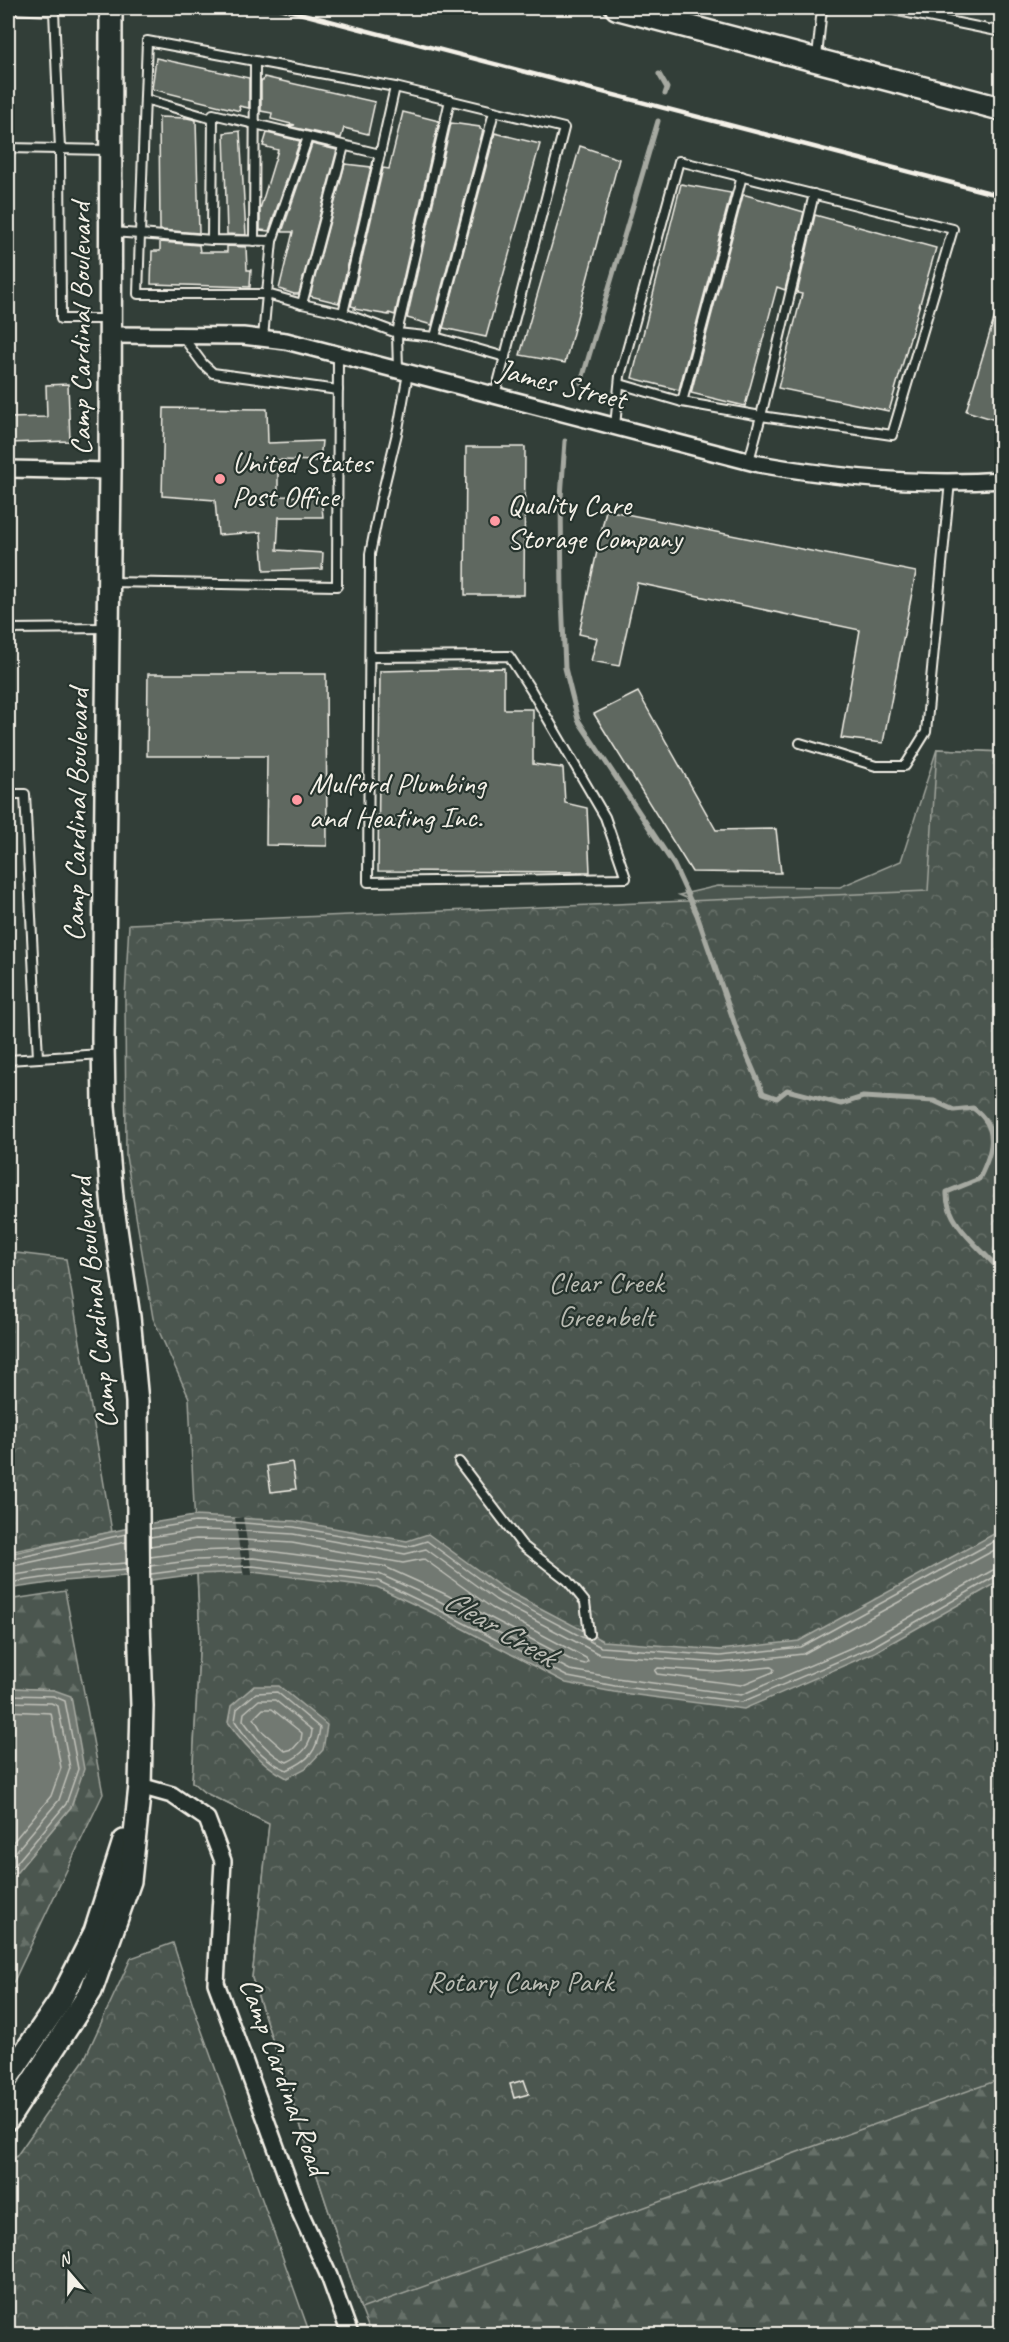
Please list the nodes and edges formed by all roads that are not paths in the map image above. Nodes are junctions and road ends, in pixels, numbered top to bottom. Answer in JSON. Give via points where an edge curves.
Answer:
{"nodes":[{"id":1,"x":111,"y":8,"type":"edge"},
{"id":2,"x":617,"y":8,"type":"edge"},
{"id":3,"x":822,"y":8,"type":"edge"},
{"id":4,"x":884,"y":8,"type":"edge"},
{"id":5,"x":8,"y":9,"type":"edge"},
{"id":6,"x":1002,"y":32,"type":"edge"},
{"id":7,"x":817,"y":59,"type":"junction"},
{"id":8,"x":255,"y":61,"type":"junction"},
{"id":9,"x":395,"y":87,"type":"junction"},
{"id":10,"x":145,"y":99,"type":"junction"},
{"id":11,"x":450,"y":100,"type":"junction"},
{"id":12,"x":1002,"y":109,"type":"edge"},
{"id":13,"x":494,"y":112,"type":"junction"},
{"id":14,"x":213,"y":119,"type":"junction"},
{"id":15,"x":254,"y":124,"type":"junction"},
{"id":16,"x":308,"y":137,"type":"junction"},
{"id":17,"x":344,"y":146,"type":"junction"},
{"id":18,"x":8,"y":148,"type":"edge"},
{"id":19,"x":60,"y":149,"type":"junction"},
{"id":20,"x":111,"y":150,"type":"junction"},
{"id":21,"x":380,"y":154,"type":"junction"},
{"id":22,"x":742,"y":177,"type":"junction"},
{"id":23,"x":813,"y":194,"type":"junction"},
{"id":24,"x":111,"y":232,"type":"junction"},
{"id":25,"x":140,"y":234,"type":"junction"},
{"id":26,"x":212,"y":240,"type":"junction"},
{"id":27,"x":254,"y":241,"type":"junction"},
{"id":28,"x":272,"y":241,"type":"junction"},
{"id":29,"x":267,"y":294,"type":"junction"},
{"id":30,"x":302,"y":304,"type":"junction"},
{"id":31,"x":343,"y":313,"type":"junction"},
{"id":32,"x":110,"y":327,"type":"junction"},
{"id":33,"x":397,"y":333,"type":"junction"},
{"id":34,"x":182,"y":336,"type":"junction"},
{"id":35,"x":435,"y":337,"type":"junction"},
{"id":36,"x":263,"y":338,"type":"junction"},
{"id":37,"x":338,"y":355,"type":"junction"},
{"id":38,"x":505,"y":357,"type":"junction"},
{"id":39,"x":403,"y":371,"type":"junction"},
{"id":40,"x":620,"y":384,"type":"junction"},
{"id":41,"x":338,"y":390,"type":"junction"},
{"id":42,"x":495,"y":395,"type":"junction"},
{"id":43,"x":682,"y":402,"type":"junction"},
{"id":44,"x":761,"y":416,"type":"junction"},
{"id":45,"x":615,"y":426,"type":"junction"},
{"id":46,"x":749,"y":461,"type":"junction"},
{"id":47,"x":8,"y":469,"type":"edge"},
{"id":48,"x":110,"y":471,"type":"junction"},
{"id":49,"x":1002,"y":480,"type":"edge"},
{"id":50,"x":950,"y":481,"type":"junction"},
{"id":51,"x":108,"y":582,"type":"junction"},
{"id":52,"x":108,"y":628,"type":"junction"},
{"id":53,"x":8,"y":629,"type":"edge"},
{"id":54,"x":370,"y":657,"type":"junction"},
{"id":55,"x":800,"y":743,"type":"dead end"},
{"id":56,"x":8,"y":794,"type":"edge"},
{"id":57,"x":104,"y":1054,"type":"junction"},
{"id":58,"x":38,"y":1058,"type":"junction"},
{"id":59,"x":8,"y":1060,"type":"edge"},
{"id":60,"x":459,"y":1462,"type":"dead end"},
{"id":61,"x":589,"y":1634,"type":"dead end"},
{"id":62,"x":140,"y":1786,"type":"junction"},
{"id":63,"x":8,"y":2077,"type":"edge"},
{"id":64,"x":8,"y":2119,"type":"edge"},
{"id":65,"x":350,"y":2334,"type":"edge"}],
"edges":[{"from":1,"to":20,"type":"street","name":"Camp Cardinal Boulevard"},
{"from":2,"to":7,"type":"main road"},
{"from":3,"to":7,"type":"lane"},
{"from":4,"to":6,"type":"lane"},
{"from":5,"to":19,"type":"lane","via":[[54,11]]},
{"from":7,"to":12,"type":"main road"},
{"from":8,"to":9,"type":"lane"},
{"from":8,"to":10,"type":"lane","via":[[147,41]]},
{"from":8,"to":15,"type":"lane"},
{"from":9,"to":11,"type":"lane"},
{"from":9,"to":21,"type":"lane"},
{"from":10,"to":14,"type":"lane"},
{"from":10,"to":25,"type":"lane"},
{"from":11,"to":13,"type":"lane"},
{"from":11,"to":33,"type":"lane"},
{"from":13,"to":35,"type":"lane"},
{"from":13,"to":38,"type":"lane","via":[[564,128]]},
{"from":14,"to":15,"type":"lane","via":[[213,114]]},
{"from":14,"to":26,"type":"lane"},
{"from":15,"to":16,"type":"lane"},
{"from":15,"to":27,"type":"lane"},
{"from":16,"to":17,"type":"lane"},
{"from":16,"to":28,"type":"lane"},
{"from":17,"to":21,"type":"lane"},
{"from":17,"to":30,"type":"lane"},
{"from":18,"to":19,"type":"lane"},
{"from":19,"to":20,"type":"lane"},
{"from":19,"to":32,"type":"lane","via":[[62,319]]},
{"from":20,"to":24,"type":"street","name":"Camp Cardinal Boulevard"},
{"from":21,"to":31,"type":"lane"},
{"from":22,"to":23,"type":"lane"},
{"from":22,"to":40,"type":"lane","via":[[679,161]]},
{"from":22,"to":43,"type":"lane"},
{"from":23,"to":44,"type":"lane"},
{"from":23,"to":44,"type":"lane","via":[[953,229],[892,435]]},
{"from":24,"to":25,"type":"lane"},
{"from":24,"to":32,"type":"street","name":"Camp Cardinal Boulevard"},
{"from":25,"to":26,"type":"lane"},
{"from":25,"to":29,"type":"lane","via":[[138,294]]},
{"from":26,"to":27,"type":"lane"},
{"from":27,"to":28,"type":"lane"},
{"from":28,"to":29,"type":"lane"},
{"from":29,"to":30,"type":"lane"},
{"from":29,"to":36,"type":"lane"},
{"from":30,"to":31,"type":"lane"},
{"from":31,"to":33,"type":"lane"},
{"from":32,"to":34,"type":"street","name":"James Street"},
{"from":32,"to":48,"type":"street","name":"Camp Cardinal Boulevard"},
{"from":33,"to":35,"type":"lane"},
{"from":33,"to":39,"type":"lane"},
{"from":34,"to":36,"type":"street","name":"James Street"},
{"from":34,"to":41,"type":"lane","via":[[213,373]]},
{"from":35,"to":38,"type":"lane"},
{"from":36,"to":37,"type":"street","name":"James Street"},
{"from":37,"to":39,"type":"street","name":"James Street"},
{"from":37,"to":41,"type":"lane"},
{"from":38,"to":42,"type":"lane"},
{"from":39,"to":42,"type":"street","name":"James Street"},
{"from":39,"to":54,"type":"lane","via":[[398,429],[370,554]]},
{"from":40,"to":43,"type":"lane"},
{"from":40,"to":45,"type":"lane"},
{"from":41,"to":51,"type":"lane","via":[[337,586]]},
{"from":42,"to":45,"type":"street","name":"James Street"},
{"from":43,"to":44,"type":"lane"},
{"from":44,"to":46,"type":"lane"},
{"from":45,"to":46,"type":"street","name":"James Street"},
{"from":46,"to":50,"type":"street","name":"James Street","via":[[866,479]]},
{"from":47,"to":48,"type":"street"},
{"from":48,"to":51,"type":"street","name":"Camp Cardinal Boulevard"},
{"from":49,"to":50,"type":"street","name":"James Street"},
{"from":50,"to":55,"type":"lane","via":[[926,732],[906,766],[876,766]]},
{"from":51,"to":52,"type":"street","name":"Camp Cardinal Boulevard"},
{"from":52,"to":53,"type":"lane"},
{"from":52,"to":57,"type":"street","name":"Camp Cardinal Boulevard"},
{"from":54,"to":54,"type":"lane","via":[[368,882],[626,878],[605,817],[509,656]]},
{"from":56,"to":58,"type":"lane","via":[[25,794]]},
{"from":57,"to":58,"type":"lane"},
{"from":57,"to":62,"type":"street","name":"Camp Cardinal Boulevard","via":[[112,1197],[137,1402]]},
{"from":58,"to":59,"type":"lane"},
{"from":60,"to":61,"type":"lane","via":[[522,1545],[567,1580],[585,1602]]},
{"from":62,"to":63,"type":"street","via":[[95,1932],[60,2001]]},
{"from":62,"to":64,"type":"street","via":[[130,1881],[91,1991]]},
{"from":62,"to":65,"type":"street","name":"Camp Cardinal Road","via":[[172,1796],[207,1819],[223,1861],[216,1983],[299,2210]]}]}
